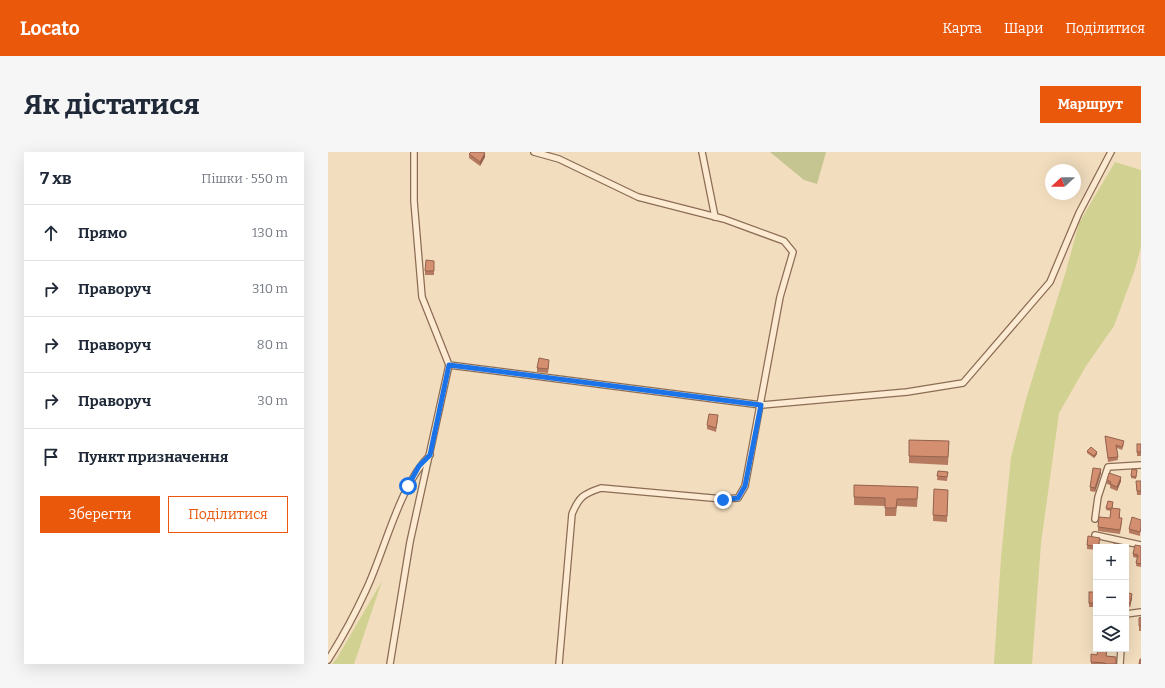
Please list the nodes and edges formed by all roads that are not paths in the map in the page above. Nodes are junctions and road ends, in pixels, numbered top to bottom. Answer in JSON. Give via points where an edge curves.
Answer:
{"nodes":[{"id":1,"x":414,"y":152,"type":"edge"},
{"id":2,"x":534,"y":152,"type":"edge"},
{"id":3,"x":702,"y":152,"type":"edge"},
{"id":4,"x":1110,"y":152,"type":"edge"},
{"id":5,"x":715,"y":217,"type":"junction"},
{"id":6,"x":449,"y":365,"type":"junction"},
{"id":7,"x":761,"y":405,"type":"junction"},
{"id":8,"x":430,"y":455,"type":"junction"},
{"id":9,"x":1141,"y":464,"type":"edge"},
{"id":10,"x":1095,"y":518,"type":"dead end"},
{"id":11,"x":1095,"y":535,"type":"dead end"},
{"id":12,"x":1141,"y":545,"type":"edge"},
{"id":13,"x":1141,"y":612,"type":"edge"},
{"id":14,"x":1129,"y":614,"type":"edge"},
{"id":15,"x":1121,"y":652,"type":"edge"},
{"id":16,"x":328,"y":660,"type":"edge"},
{"id":17,"x":390,"y":664,"type":"edge"},
{"id":18,"x":559,"y":664,"type":"edge"},
{"id":19,"x":1120,"y":664,"type":"edge"}],
"edges":[{"from":1,"to":6,"type":"street","via":[[414,201],[422,297]]},
{"from":2,"to":5,"type":"street","via":[[559,159],[638,197]]},
{"from":3,"to":5,"type":"street"},
{"from":4,"to":7,"type":"street","via":[[1078,213],[1050,282],[963,383],[907,392]]},
{"from":5,"to":7,"type":"street","via":[[784,241],[793,252],[780,298]]},
{"from":6,"to":7,"type":"street"},
{"from":6,"to":8,"type":"street"},
{"from":7,"to":18,"type":"street","via":[[745,486],[738,498],[723,500],[601,488],[586,493],[578,502],[572,514]]},
{"from":8,"to":16,"type":"street","via":[[419,466],[408,486],[366,590]]},
{"from":8,"to":17,"type":"street","via":[[410,542]]},
{"from":9,"to":10,"type":"street","via":[[1108,468],[1098,497]]},
{"from":11,"to":12,"type":"street"},
{"from":13,"to":14,"type":"street"},
{"from":15,"to":19,"type":"street"}]}
